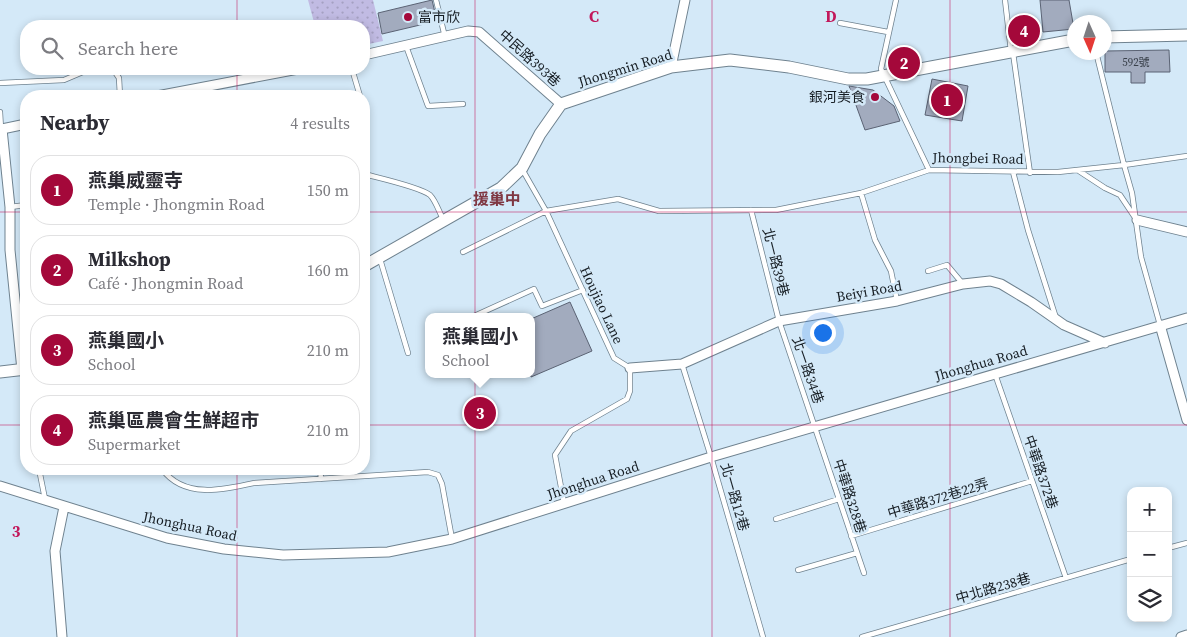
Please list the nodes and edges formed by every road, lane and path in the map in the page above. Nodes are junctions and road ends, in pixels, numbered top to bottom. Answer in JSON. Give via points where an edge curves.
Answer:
{"nodes":[{"id":1,"x":436,"y":0,"type":"edge"},
{"id":2,"x":685,"y":0,"type":"edge"},
{"id":3,"x":896,"y":0,"type":"edge"},
{"id":4,"x":1005,"y":0,"type":"edge"},
{"id":5,"x":840,"y":23,"type":"dead end"},
{"id":6,"x":888,"y":32,"type":"junction"},
{"id":7,"x":1187,"y":35,"type":"edge"},
{"id":8,"x":445,"y":37,"type":"junction"},
{"id":9,"x":1112,"y":37,"type":"edge"},
{"id":10,"x":1067,"y":41,"type":"edge"},
{"id":11,"x":406,"y":46,"type":"junction"},
{"id":12,"x":1012,"y":52,"type":"junction"},
{"id":13,"x":370,"y":54,"type":"edge"},
{"id":14,"x":1098,"y":60,"type":"edge"},
{"id":15,"x":671,"y":67,"type":"junction"},
{"id":16,"x":76,"y":75,"type":"edge"},
{"id":17,"x":117,"y":75,"type":"edge"},
{"id":18,"x":275,"y":75,"type":"edge"},
{"id":19,"x":354,"y":75,"type":"edge"},
{"id":20,"x":883,"y":76,"type":"junction"},
{"id":21,"x":0,"y":83,"type":"edge"},
{"id":22,"x":120,"y":90,"type":"edge"},
{"id":23,"x":218,"y":90,"type":"edge"},
{"id":24,"x":358,"y":90,"type":"edge"},
{"id":25,"x":463,"y":104,"type":"dead end"},
{"id":26,"x":561,"y":104,"type":"junction"},
{"id":27,"x":0,"y":112,"type":"edge"},
{"id":28,"x":20,"y":125,"type":"edge"},
{"id":29,"x":1,"y":129,"type":"edge"},
{"id":30,"x":1187,"y":156,"type":"edge"},
{"id":31,"x":1124,"y":165,"type":"junction"},
{"id":32,"x":522,"y":168,"type":"junction"},
{"id":33,"x":929,"y":170,"type":"junction"},
{"id":34,"x":1079,"y":171,"type":"junction"},
{"id":35,"x":1013,"y":172,"type":"junction"},
{"id":36,"x":1030,"y":173,"type":"junction"},
{"id":37,"x":370,"y":176,"type":"edge"},
{"id":38,"x":861,"y":193,"type":"junction"},
{"id":39,"x":20,"y":206,"type":"edge"},
{"id":40,"x":10,"y":207,"type":"junction"},
{"id":41,"x":751,"y":210,"type":"junction"},
{"id":42,"x":546,"y":211,"type":"junction"},
{"id":43,"x":443,"y":219,"type":"junction"},
{"id":44,"x":1137,"y":220,"type":"junction"},
{"id":45,"x":1187,"y":232,"type":"edge"},
{"id":46,"x":463,"y":252,"type":"dead end"},
{"id":47,"x":380,"y":257,"type":"junction"},
{"id":48,"x":370,"y":263,"type":"edge"},
{"id":49,"x":928,"y":271,"type":"dead end"},
{"id":50,"x":963,"y":284,"type":"junction"},
{"id":51,"x":582,"y":290,"type":"junction"},
{"id":52,"x":897,"y":301,"type":"junction"},
{"id":53,"x":481,"y":313,"type":"edge"},
{"id":54,"x":1187,"y":318,"type":"edge"},
{"id":55,"x":779,"y":320,"type":"junction"},
{"id":56,"x":1056,"y":320,"type":"junction"},
{"id":57,"x":1160,"y":325,"type":"junction"},
{"id":58,"x":20,"y":336,"type":"edge"},
{"id":59,"x":1105,"y":343,"type":"junction"},
{"id":60,"x":408,"y":353,"type":"dead end"},
{"id":61,"x":682,"y":364,"type":"junction"},
{"id":62,"x":630,"y":368,"type":"junction"},
{"id":63,"x":20,"y":370,"type":"edge"},
{"id":64,"x":0,"y":372,"type":"edge"},
{"id":65,"x":994,"y":374,"type":"junction"},
{"id":66,"x":1187,"y":420,"type":"edge"},
{"id":67,"x":816,"y":426,"type":"junction"},
{"id":68,"x":711,"y":457,"type":"junction"},
{"id":69,"x":40,"y":475,"type":"edge"},
{"id":70,"x":168,"y":475,"type":"edge"},
{"id":71,"x":321,"y":475,"type":"edge"},
{"id":72,"x":321,"y":479,"type":"junction"},
{"id":73,"x":1032,"y":481,"type":"junction"},
{"id":74,"x":0,"y":486,"type":"edge"},
{"id":75,"x":839,"y":499,"type":"junction"},
{"id":76,"x":45,"y":500,"type":"junction"},
{"id":77,"x":564,"y":503,"type":"junction"},
{"id":78,"x":64,"y":507,"type":"junction"},
{"id":79,"x":776,"y":519,"type":"dead end"},
{"id":80,"x":851,"y":536,"type":"junction"},
{"id":81,"x":452,"y":539,"type":"junction"},
{"id":82,"x":1187,"y":543,"type":"edge"},
{"id":83,"x":1172,"y":547,"type":"edge"},
{"id":84,"x":857,"y":553,"type":"junction"},
{"id":85,"x":1127,"y":561,"type":"edge"},
{"id":86,"x":798,"y":570,"type":"dead end"},
{"id":87,"x":864,"y":573,"type":"dead end"},
{"id":88,"x":1066,"y":578,"type":"junction"},
{"id":89,"x":1187,"y":635,"type":"edge"},
{"id":90,"x":62,"y":637,"type":"edge"},
{"id":91,"x":763,"y":637,"type":"edge"},
{"id":92,"x":862,"y":637,"type":"edge"},
{"id":93,"x":1181,"y":637,"type":"edge"}],
"edges":[{"from":1,"to":8,"type":"lane"},
{"from":2,"to":15,"type":"street"},
{"from":3,"to":6,"type":"lane"},
{"from":4,"to":12,"type":"lane"},
{"from":5,"to":6,"type":"lane"},
{"from":6,"to":20,"type":"lane","via":[[881,68]]},
{"from":7,"to":9,"type":"street"},
{"from":8,"to":11,"type":"street","name":"中民路393巷"},
{"from":8,"to":26,"type":"street","name":"中民路393巷","via":[[468,31],[479,32]]},
{"from":10,"to":12,"type":"street","name":"Jhongmin Road"},
{"from":11,"to":13,"type":"street","name":"中民路393巷"},
{"from":11,"to":25,"type":"lane","via":[[428,106]]},
{"from":12,"to":20,"type":"street","name":"Jhongmin Road"},
{"from":12,"to":36,"type":"lane"},
{"from":14,"to":31,"type":"lane"},
{"from":15,"to":20,"type":"street","name":"Jhongmin Road","via":[[730,60],[848,79]]},
{"from":15,"to":26,"type":"street","name":"Jhongmin Road"},
{"from":16,"to":21,"type":"lane","via":[[64,80]]},
{"from":17,"to":22,"type":"lane"},
{"from":18,"to":23,"type":"street"},
{"from":19,"to":24,"type":"lane"},
{"from":20,"to":33,"type":"lane"},
{"from":26,"to":32,"type":"street"},
{"from":27,"to":29,"type":"lane"},
{"from":28,"to":29,"type":"street"},
{"from":29,"to":40,"type":"street"},
{"from":30,"to":31,"type":"lane","name":"Jhongbei Road"},
{"from":31,"to":34,"type":"lane","name":"Jhongbei Road"},
{"from":31,"to":44,"type":"lane"},
{"from":32,"to":42,"type":"lane","name":"Houjiao Lane"},
{"from":32,"to":43,"type":"street","via":[[501,188]]},
{"from":33,"to":35,"type":"lane","name":"Jhongbei Road"},
{"from":33,"to":38,"type":"lane","name":"Jhongbei Road"},
{"from":34,"to":36,"type":"lane","name":"Jhongbei Road"},
{"from":34,"to":44,"type":"lane","via":[[1120,195]]},
{"from":35,"to":36,"type":"lane","name":"Jhongbei Road"},
{"from":35,"to":56,"type":"lane"},
{"from":37,"to":43,"type":"lane","via":[[421,189],[432,197]]},
{"from":38,"to":41,"type":"lane","name":"Jhongbei Road","via":[[776,210]]},
{"from":38,"to":52,"type":"lane","via":[[876,240],[891,271]]},
{"from":39,"to":40,"type":"lane"},
{"from":40,"to":58,"type":"street","via":[[10,250]]},
{"from":41,"to":42,"type":"lane","name":"Jhongbei Road","via":[[659,211],[618,199]]},
{"from":41,"to":55,"type":"lane","name":"北一路39巷"},
{"from":42,"to":46,"type":"lane","name":"Jhongbei Road"},
{"from":42,"to":51,"type":"lane","name":"Houjiao Lane"},
{"from":43,"to":47,"type":"street"},
{"from":44,"to":45,"type":"street"},
{"from":44,"to":57,"type":"lane","via":[[1140,256]]},
{"from":47,"to":48,"type":"street"},
{"from":47,"to":60,"type":"lane"},
{"from":49,"to":50,"type":"lane","via":[[947,265]]},
{"from":50,"to":52,"type":"street","name":"Beiyi Road"},
{"from":50,"to":56,"type":"street","name":"Beiyi Road","via":[[1001,284]]},
{"from":51,"to":53,"type":"lane","via":[[542,306],[534,289]]},
{"from":51,"to":62,"type":"lane","name":"Houjiao Lane","via":[[614,358]]},
{"from":52,"to":55,"type":"street","name":"Beiyi Road"},
{"from":54,"to":57,"type":"street","name":"Jhonghua Road"},
{"from":55,"to":61,"type":"street","name":"Beiyi Road"},
{"from":55,"to":67,"type":"lane","name":"北一路34巷"},
{"from":56,"to":59,"type":"street","name":"Beiyi Road"},
{"from":57,"to":59,"type":"street","name":"Jhonghua Road"},
{"from":57,"to":66,"type":"street"},
{"from":59,"to":65,"type":"street","name":"Jhonghua Road"},
{"from":61,"to":62,"type":"street","name":"Beiyi Road"},
{"from":61,"to":68,"type":"lane","name":"北一路12巷"},
{"from":62,"to":77,"type":"lane","via":[[627,399],[571,431],[555,455]]},
{"from":63,"to":64,"type":"street"},
{"from":65,"to":67,"type":"street","name":"Jhonghua Road"},
{"from":65,"to":73,"type":"lane","name":"中華路372巷"},
{"from":67,"to":68,"type":"street","name":"Jhonghua Road"},
{"from":67,"to":75,"type":"lane","name":"中華路328巷"},
{"from":68,"to":77,"type":"street","name":"Jhonghua Road"},
{"from":68,"to":91,"type":"lane","name":"北一路12巷"},
{"from":69,"to":76,"type":"lane"},
{"from":70,"to":72,"type":"lane","via":[[192,490]]},
{"from":71,"to":72,"type":"lane"},
{"from":72,"to":81,"type":"lane","via":[[428,472],[438,475]]},
{"from":73,"to":80,"type":"lane","name":"中華路372巷22弄"},
{"from":73,"to":88,"type":"lane","name":"中華路372巷"},
{"from":74,"to":76,"type":"street","name":"Jhonghua Road"},
{"from":75,"to":79,"type":"lane"},
{"from":75,"to":80,"type":"lane","name":"中華路328巷"},
{"from":76,"to":78,"type":"street","name":"Jhonghua Road"},
{"from":77,"to":81,"type":"street","name":"Jhonghua Road"},
{"from":78,"to":81,"type":"street","name":"Jhonghua Road","via":[[167,538],[224,549],[283,555],[388,552]]},
{"from":78,"to":90,"type":"street","via":[[55,551]]},
{"from":80,"to":84,"type":"lane","name":"中華路328巷"},
{"from":82,"to":83,"type":"lane"},
{"from":84,"to":86,"type":"lane"},
{"from":84,"to":87,"type":"lane","name":"中華路328巷"},
{"from":85,"to":88,"type":"lane","name":"中北路238巷"},
{"from":88,"to":92,"type":"lane","name":"中北路238巷"},
{"from":89,"to":93,"type":"street"}]}
